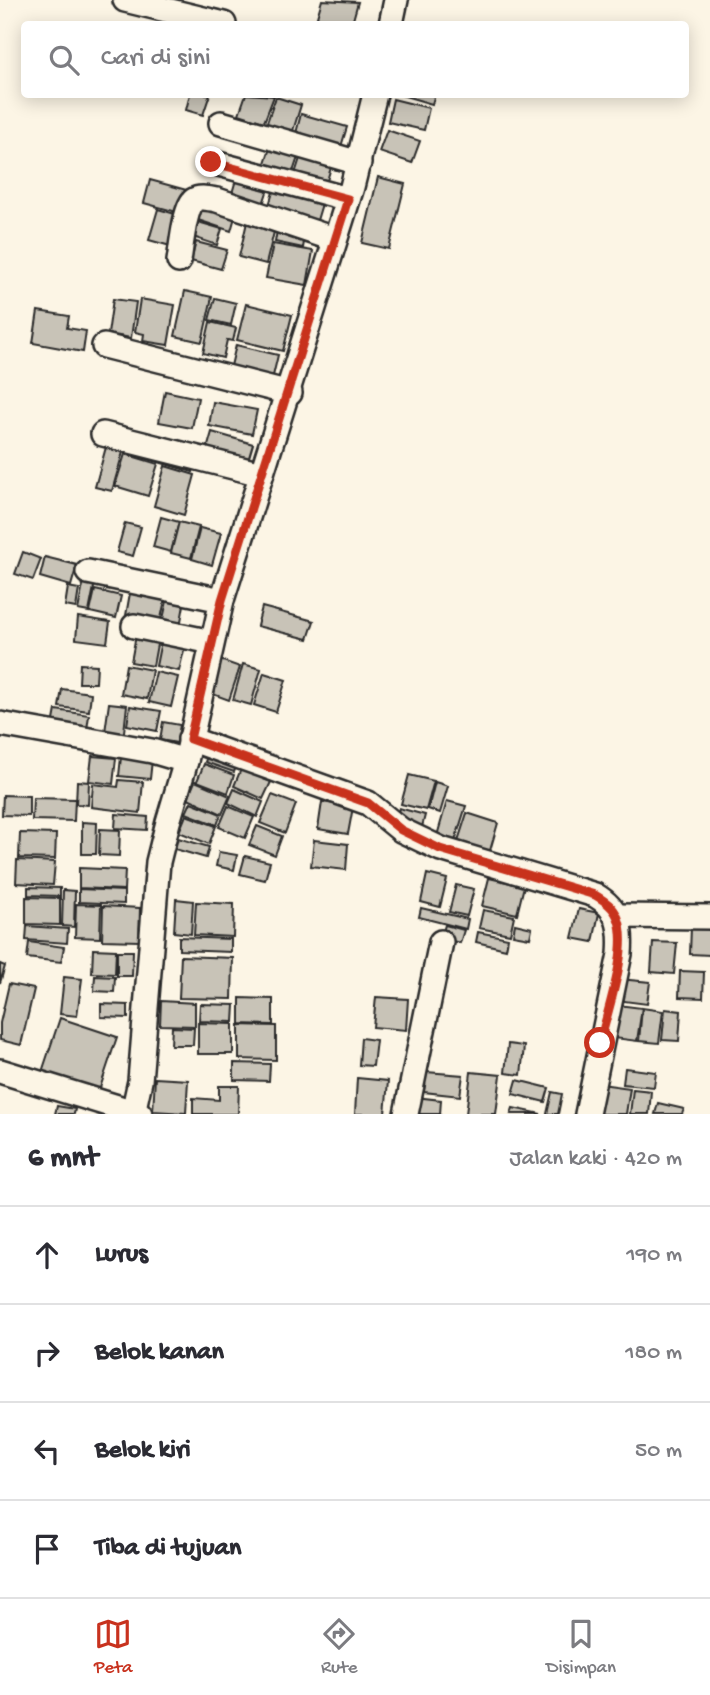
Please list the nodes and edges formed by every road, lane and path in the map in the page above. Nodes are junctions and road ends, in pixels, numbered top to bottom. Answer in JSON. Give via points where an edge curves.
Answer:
{"nodes":[{"id":1,"x":125,"y":0,"type":"edge"},
{"id":2,"x":396,"y":0,"type":"edge"},
{"id":3,"x":211,"y":21,"type":"edge"},
{"id":4,"x":392,"y":21,"type":"edge"},
{"id":5,"x":373,"y":98,"type":"edge"},
{"id":6,"x":221,"y":123,"type":"dead end"},
{"id":7,"x":211,"y":162,"type":"dead end"},
{"id":8,"x":359,"y":163,"type":"junction"},
{"id":9,"x":348,"y":199,"type":"junction"},
{"id":10,"x":334,"y":239,"type":"junction"},
{"id":11,"x":179,"y":261,"type":"dead end"},
{"id":12,"x":104,"y":346,"type":"dead end"},
{"id":13,"x":289,"y":393,"type":"junction"},
{"id":14,"x":103,"y":433,"type":"dead end"},
{"id":15,"x":261,"y":474,"type":"junction"},
{"id":16,"x":88,"y":572,"type":"dead end"},
{"id":17,"x":222,"y":600,"type":"junction"},
{"id":18,"x":134,"y":626,"type":"dead end"},
{"id":19,"x":212,"y":642,"type":"junction"},
{"id":20,"x":0,"y":724,"type":"edge"},
{"id":21,"x":188,"y":750,"type":"junction"},
{"id":22,"x":618,"y":916,"type":"junction"},
{"id":23,"x":710,"y":917,"type":"edge"},
{"id":24,"x":441,"y":942,"type":"dead end"},
{"id":25,"x":0,"y":1071,"type":"edge"},
{"id":26,"x":137,"y":1113,"type":"edge"},
{"id":27,"x":406,"y":1114,"type":"edge"},
{"id":28,"x":587,"y":1114,"type":"edge"}],
"edges":[{"from":1,"to":3,"type":"street"},
{"from":2,"to":4,"type":"street"},
{"from":5,"to":8,"type":"street"},
{"from":6,"to":8,"type":"street"},
{"from":7,"to":9,"type":"street"},
{"from":8,"to":9,"type":"street"},
{"from":9,"to":10,"type":"street"},
{"from":10,"to":11,"type":"street","via":[[202,198],[189,206]]},
{"from":10,"to":13,"type":"street"},
{"from":12,"to":13,"type":"street"},
{"from":13,"to":15,"type":"street"},
{"from":14,"to":15,"type":"street"},
{"from":15,"to":17,"type":"street"},
{"from":16,"to":17,"type":"street"},
{"from":17,"to":19,"type":"street"},
{"from":18,"to":19,"type":"street"},
{"from":19,"to":21,"type":"street"},
{"from":20,"to":21,"type":"street","via":[[152,751]]},
{"from":21,"to":22,"type":"street","via":[[368,803],[401,830],[440,849],[595,895]]},
{"from":21,"to":26,"type":"street","via":[[159,862]]},
{"from":22,"to":23,"type":"street"},
{"from":22,"to":28,"type":"street","via":[[620,954]]},
{"from":24,"to":27,"type":"street"},
{"from":25,"to":26,"type":"street"}]}
